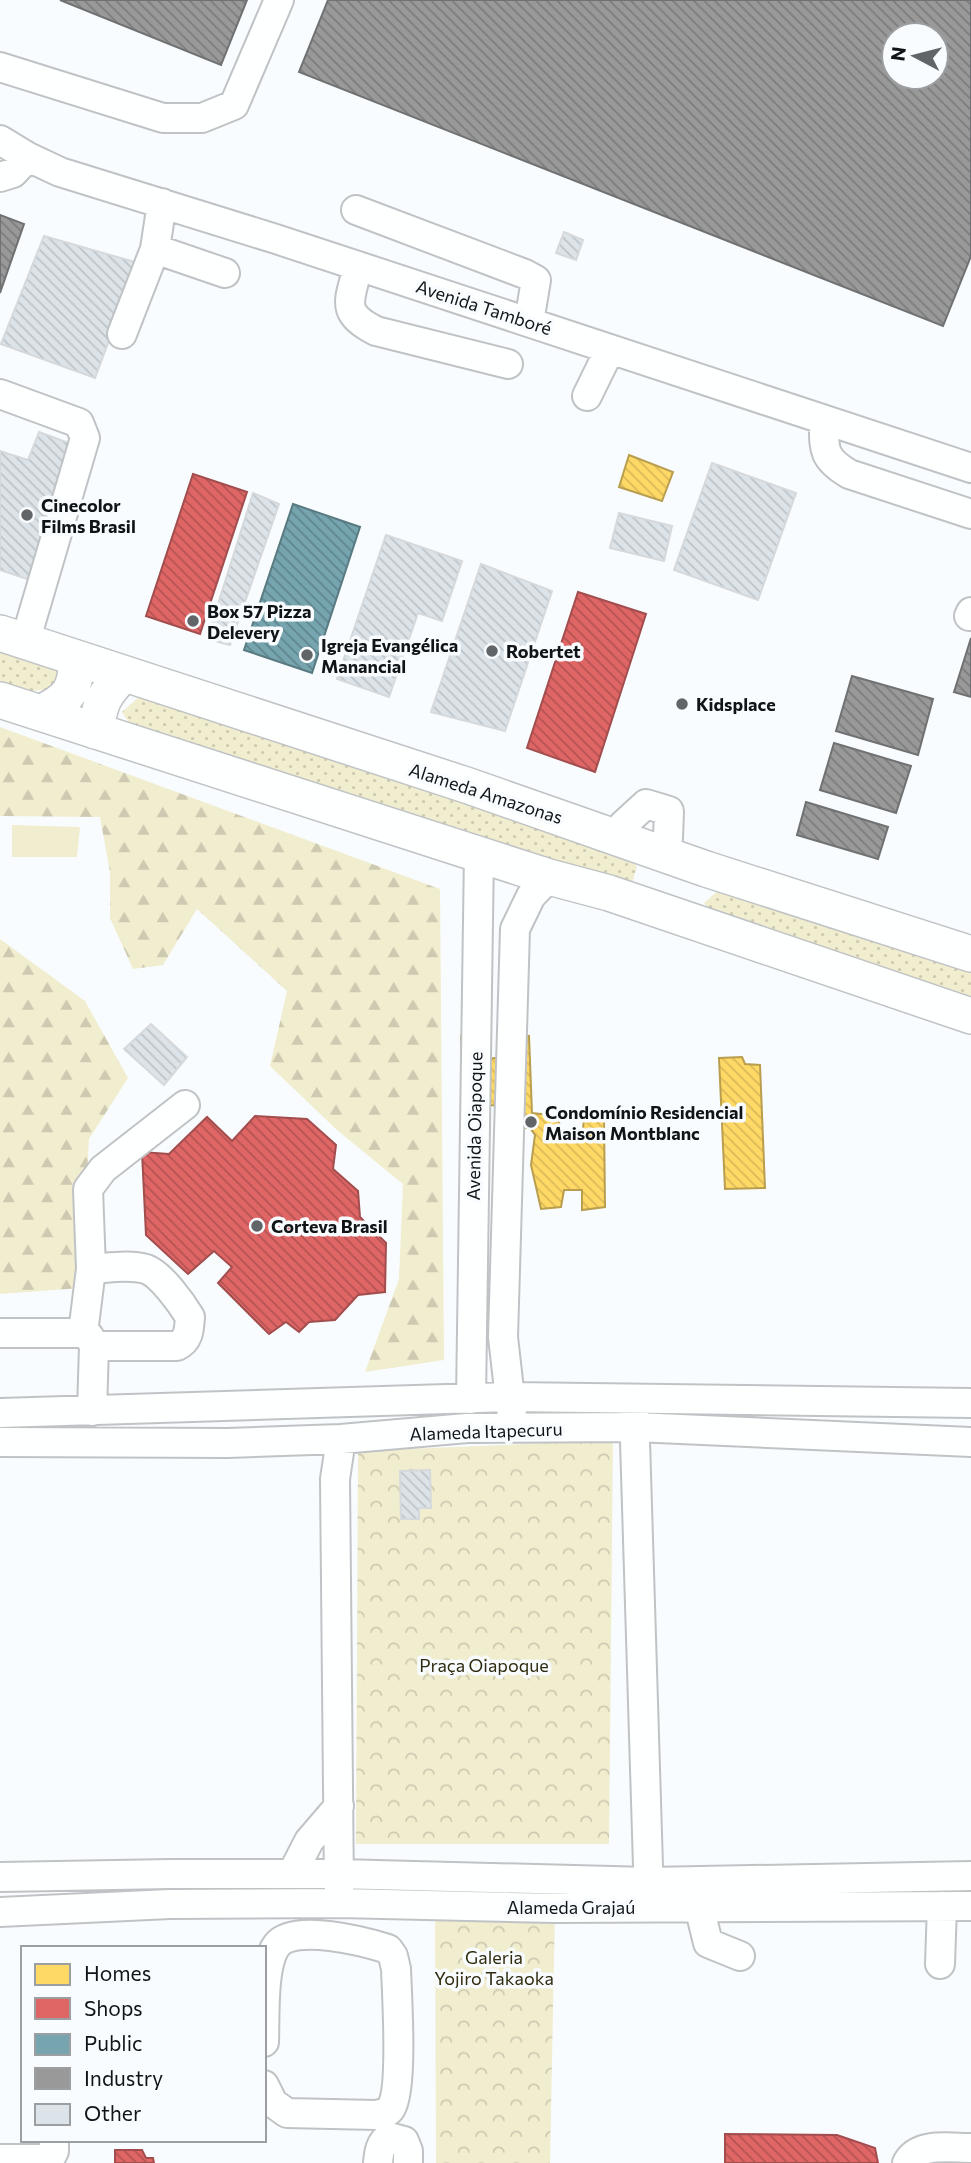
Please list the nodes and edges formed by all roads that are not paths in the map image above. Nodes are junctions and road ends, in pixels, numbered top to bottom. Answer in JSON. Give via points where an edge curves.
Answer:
{"nodes":[{"id":1,"x":279,"y":0,"type":"edge"},
{"id":2,"x":0,"y":67,"type":"edge"},
{"id":3,"x":0,"y":140,"type":"edge"},
{"id":4,"x":28,"y":157,"type":"junction"},
{"id":5,"x":0,"y":177,"type":"edge"},
{"id":6,"x":162,"y":203,"type":"junction"},
{"id":7,"x":356,"y":210,"type":"dead end"},
{"id":8,"x":155,"y":249,"type":"junction"},
{"id":9,"x":358,"y":266,"type":"junction"},
{"id":10,"x":225,"y":273,"type":"dead end"},
{"id":11,"x":528,"y":322,"type":"junction"},
{"id":12,"x":122,"y":334,"type":"dead end"},
{"id":13,"x":610,"y":349,"type":"junction"},
{"id":14,"x":508,"y":364,"type":"dead end"},
{"id":15,"x":0,"y":394,"type":"edge"},
{"id":16,"x":587,"y":396,"type":"dead end"},
{"id":17,"x":824,"y":420,"type":"junction"},
{"id":18,"x":971,"y":467,"type":"edge"},
{"id":19,"x":971,"y":514,"type":"edge"},
{"id":20,"x":12,"y":638,"type":"edge"},
{"id":21,"x":76,"y":658,"type":"junction"},
{"id":22,"x":124,"y":674,"type":"junction"},
{"id":23,"x":0,"y":700,"type":"edge"},
{"id":24,"x":40,"y":713,"type":"junction"},
{"id":25,"x":95,"y":731,"type":"junction"},
{"id":26,"x":644,"y":846,"type":"junction"},
{"id":27,"x":479,"y":853,"type":"junction"},
{"id":28,"x":706,"y":869,"type":"junction"},
{"id":29,"x":549,"y":877,"type":"junction"},
{"id":30,"x":632,"y":902,"type":"junction"},
{"id":31,"x":477,"y":919,"type":"junction"},
{"id":32,"x":689,"y":921,"type":"junction"},
{"id":33,"x":515,"y":929,"type":"junction"},
{"id":34,"x":971,"y":954,"type":"edge"},
{"id":35,"x":971,"y":1016,"type":"edge"},
{"id":36,"x":185,"y":1105,"type":"dead end"},
{"id":37,"x":91,"y":1269,"type":"junction"},
{"id":38,"x":0,"y":1333,"type":"edge"},
{"id":39,"x":89,"y":1339,"type":"junction"},
{"id":40,"x":510,"y":1397,"type":"junction"},
{"id":41,"x":633,"y":1398,"type":"junction"},
{"id":42,"x":471,"y":1399,"type":"junction"},
{"id":43,"x":937,"y":1403,"type":"junction"},
{"id":44,"x":971,"y":1403,"type":"edge"},
{"id":45,"x":243,"y":1406,"type":"junction"},
{"id":46,"x":92,"y":1411,"type":"junction"},
{"id":47,"x":0,"y":1413,"type":"edge"},
{"id":48,"x":635,"y":1427,"type":"junction"},
{"id":49,"x":512,"y":1429,"type":"junction"},
{"id":50,"x":341,"y":1439,"type":"junction"},
{"id":51,"x":937,"y":1440,"type":"junction"},
{"id":52,"x":0,"y":1442,"type":"edge"},
{"id":53,"x":971,"y":1442,"type":"edge"},
{"id":54,"x":239,"y":1443,"type":"junction"},
{"id":55,"x":339,"y":1806,"type":"junction"},
{"id":56,"x":170,"y":1874,"type":"junction"},
{"id":57,"x":292,"y":1874,"type":"junction"},
{"id":58,"x":339,"y":1874,"type":"junction"},
{"id":59,"x":971,"y":1876,"type":"edge"},
{"id":60,"x":0,"y":1877,"type":"edge"},
{"id":61,"x":649,"y":1894,"type":"junction"},
{"id":62,"x":340,"y":1903,"type":"junction"},
{"id":63,"x":170,"y":1904,"type":"junction"},
{"id":64,"x":699,"y":1906,"type":"junction"},
{"id":65,"x":942,"y":1906,"type":"junction"},
{"id":66,"x":971,"y":1906,"type":"edge"},
{"id":67,"x":0,"y":1912,"type":"edge"},
{"id":68,"x":344,"y":1937,"type":"junction"},
{"id":69,"x":740,"y":1956,"type":"dead end"},
{"id":70,"x":940,"y":1964,"type":"dead end"},
{"id":71,"x":266,"y":2015,"type":"edge"},
{"id":72,"x":266,"y":2089,"type":"edge"},
{"id":73,"x":54,"y":2142,"type":"edge"},
{"id":74,"x":971,"y":2148,"type":"edge"},
{"id":75,"x":0,"y":2159,"type":"edge"},
{"id":76,"x":378,"y":2163,"type":"edge"},
{"id":77,"x":408,"y":2163,"type":"edge"},
{"id":78,"x":907,"y":2163,"type":"edge"}],
"edges":[{"from":1,"to":2,"type":"street","via":[[234,105],[202,118],[163,118]]},
{"from":3,"to":4,"type":"street","name":"Avenida Tamboré"},
{"from":4,"to":5,"type":"street","via":[[13,173]]},
{"from":4,"to":6,"type":"street","name":"Avenida Tamboré"},
{"from":6,"to":8,"type":"street"},
{"from":6,"to":9,"type":"street","name":"Avenida Tamboré"},
{"from":7,"to":11,"type":"street","via":[[536,280]]},
{"from":8,"to":10,"type":"street"},
{"from":8,"to":12,"type":"street"},
{"from":9,"to":11,"type":"street","name":"Avenida Tamboré"},
{"from":9,"to":14,"type":"street","via":[[350,303],[352,315],[362,324]]},
{"from":11,"to":13,"type":"street","name":"Avenida Tamboré"},
{"from":13,"to":16,"type":"street"},
{"from":13,"to":17,"type":"street","name":"Avenida Tamboré"},
{"from":15,"to":20,"type":"street","via":[[79,423],[85,439]]},
{"from":17,"to":18,"type":"street","name":"Avenida Tamboré"},
{"from":17,"to":19,"type":"street","via":[[824,451],[833,464],[849,474]]},
{"from":20,"to":21,"type":"main road","name":"Alameda Amazonas"},
{"from":21,"to":22,"type":"main road","name":"Alameda Amazonas"},
{"from":21,"to":24,"type":"main road","via":[[70,692],[60,704]]},
{"from":22,"to":25,"type":"main road","via":[[107,690]]},
{"from":22,"to":26,"type":"main road","name":"Alameda Amazonas"},
{"from":23,"to":24,"type":"main road"},
{"from":24,"to":25,"type":"main road"},
{"from":25,"to":27,"type":"main road"},
{"from":26,"to":28,"type":"main road","name":"Alameda Amazonas"},
{"from":26,"to":30,"type":"main road","via":[[650,881]]},
{"from":27,"to":29,"type":"main road"},
{"from":27,"to":31,"type":"street","name":"Avenida Oiapoque"},
{"from":28,"to":32,"type":"main road","via":[[683,886],[681,897]]},
{"from":28,"to":34,"type":"main road","name":"Alameda Amazonas"},
{"from":29,"to":30,"type":"main road"},
{"from":29,"to":33,"type":"street","name":"Avenida Oiapoque","via":[[531,896]]},
{"from":30,"to":32,"type":"main road"},
{"from":31,"to":33,"type":"street"},
{"from":31,"to":42,"type":"street","name":"Avenida Oiapoque"},
{"from":32,"to":35,"type":"main road"},
{"from":33,"to":40,"type":"street","name":"Avenida Oiapoque","via":[[503,1337]]},
{"from":36,"to":37,"type":"street","via":[[103,1169],[88,1189]]},
{"from":37,"to":39,"type":"street"},
{"from":37,"to":39,"type":"street","via":[[148,1270],[190,1317],[188,1335],[177,1346]]},
{"from":38,"to":39,"type":"street"},
{"from":39,"to":46,"type":"street"},
{"from":40,"to":41,"type":"street","name":"Alameda Itapecuru"},
{"from":40,"to":42,"type":"street","name":"Alameda Itapecuru"},
{"from":40,"to":49,"type":"street","name":"Avenida Oiapoque"},
{"from":41,"to":43,"type":"street","name":"Alameda Itapecuru"},
{"from":41,"to":48,"type":"street"},
{"from":42,"to":45,"type":"street","name":"Alameda Itapecuru"},
{"from":43,"to":44,"type":"street","name":"Alameda Itapecuru"},
{"from":43,"to":51,"type":"street"},
{"from":45,"to":46,"type":"street","name":"Alameda Itapecuru"},
{"from":45,"to":54,"type":"street"},
{"from":46,"to":47,"type":"street","name":"Alameda Itapecuru"},
{"from":48,"to":49,"type":"street","name":"Alameda Itapecuru"},
{"from":48,"to":51,"type":"street","name":"Alameda Itapecuru"},
{"from":48,"to":61,"type":"street"},
{"from":49,"to":50,"type":"street","name":"Alameda Itapecuru","via":[[467,1428]]},
{"from":50,"to":54,"type":"street","name":"Alameda Itapecuru"},
{"from":50,"to":55,"type":"street","via":[[335,1479]]},
{"from":51,"to":53,"type":"street","name":"Alameda Itapecuru"},
{"from":52,"to":54,"type":"street","name":"Alameda Itapecuru"},
{"from":55,"to":57,"type":"street","via":[[309,1841]]},
{"from":55,"to":58,"type":"street"},
{"from":56,"to":57,"type":"street","name":"Alameda Grajaú"},
{"from":56,"to":60,"type":"street","name":"Alameda Grajaú"},
{"from":56,"to":63,"type":"street"},
{"from":57,"to":58,"type":"street","name":"Alameda Grajaú"},
{"from":58,"to":61,"type":"street","name":"Alameda Grajaú"},
{"from":58,"to":62,"type":"street"},
{"from":59,"to":61,"type":"street","name":"Alameda Grajaú"},
{"from":61,"to":62,"type":"street","name":"Alameda Grajaú","via":[[535,1908]]},
{"from":61,"to":64,"type":"street","name":"Alameda Grajaú"},
{"from":62,"to":63,"type":"street","name":"Alameda Grajaú"},
{"from":62,"to":68,"type":"street"},
{"from":63,"to":67,"type":"street","name":"Alameda Grajaú"},
{"from":64,"to":65,"type":"street","name":"Alameda Grajaú"},
{"from":64,"to":69,"type":"street","via":[[708,1943]]},
{"from":65,"to":66,"type":"street","name":"Alameda Grajaú"},
{"from":65,"to":70,"type":"street"},
{"from":68,"to":71,"type":"street","via":[[292,1937],[278,1944],[270,1961]]},
{"from":68,"to":72,"type":"street","via":[[388,1949],[393,1956],[398,2078],[393,2106],[377,2115],[287,2113],[273,2103]]},
{"from":73,"to":75,"type":"street","via":[[50,2159]]},
{"from":74,"to":78,"type":"street","via":[[920,2149]]},
{"from":76,"to":77,"type":"street","via":[[383,2141],[389,2137],[404,2141]]}]}
